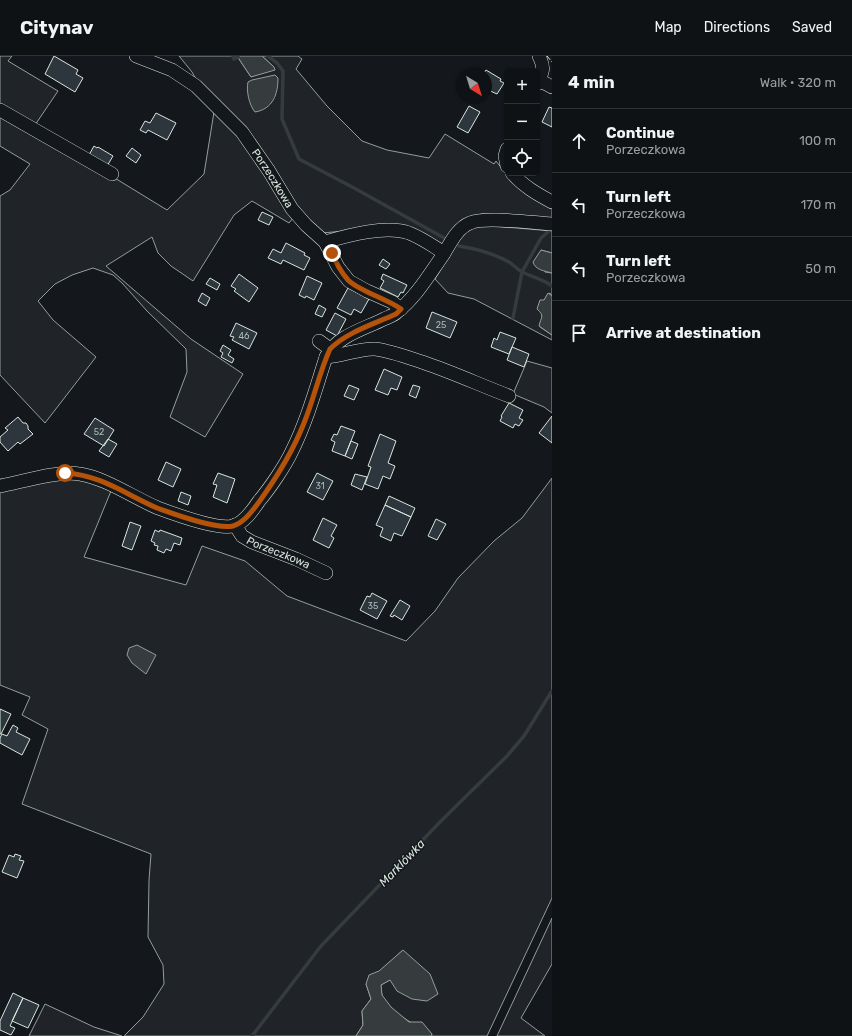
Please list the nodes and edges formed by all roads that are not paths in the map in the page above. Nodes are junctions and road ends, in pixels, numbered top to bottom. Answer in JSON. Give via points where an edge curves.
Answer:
{"nodes":[{"id":1,"x":136,"y":56,"type":"edge"},
{"id":2,"x":538,"y":56,"type":"edge"},
{"id":3,"x":543,"y":78,"type":"edge"},
{"id":4,"x":552,"y":87,"type":"edge"},
{"id":5,"x":0,"y":110,"type":"edge"},
{"id":6,"x":112,"y":174,"type":"dead end"},
{"id":7,"x":515,"y":176,"type":"edge"},
{"id":8,"x":552,"y":202,"type":"edge"},
{"id":9,"x":552,"y":224,"type":"edge"},
{"id":10,"x":325,"y":242,"type":"junction"},
{"id":11,"x":444,"y":254,"type":"junction"},
{"id":12,"x":401,"y":309,"type":"junction"},
{"id":13,"x":325,"y":349,"type":"junction"},
{"id":14,"x":509,"y":396,"type":"dead end"},
{"id":15,"x":0,"y":486,"type":"edge"},
{"id":16,"x":235,"y":525,"type":"junction"},
{"id":17,"x":326,"y":573,"type":"dead end"}],
"edges":[{"from":1,"to":10,"type":"street","name":"Porzeczkowa","via":[[172,70],[196,86],[242,132],[266,165],[292,210]]},
{"from":2,"to":3,"type":"street","via":[[543,65]]},
{"from":3,"to":4,"type":"street"},
{"from":5,"to":6,"type":"street"},
{"from":7,"to":8,"type":"street","via":[[537,194]]},
{"from":9,"to":11,"type":"street","via":[[482,220],[469,223],[460,230]]},
{"from":10,"to":11,"type":"street","via":[[375,231],[393,230],[423,239]]},
{"from":10,"to":12,"type":"street","name":"Porzeczkowa","via":[[338,267],[349,281]]},
{"from":11,"to":12,"type":"street"},
{"from":12,"to":13,"type":"street","via":[[396,314]]},
{"from":13,"to":14,"type":"street","via":[[338,356],[374,349],[400,355]]},
{"from":13,"to":16,"type":"street","name":"Porzeczkowa","via":[[304,422],[292,452],[249,515]]},
{"from":15,"to":16,"type":"street","name":"Porzeczkowa","via":[[65,473],[80,474],[194,520],[225,527]]},
{"from":16,"to":17,"type":"street","name":"Porzeczkowa","via":[[242,536],[252,542]]}]}
